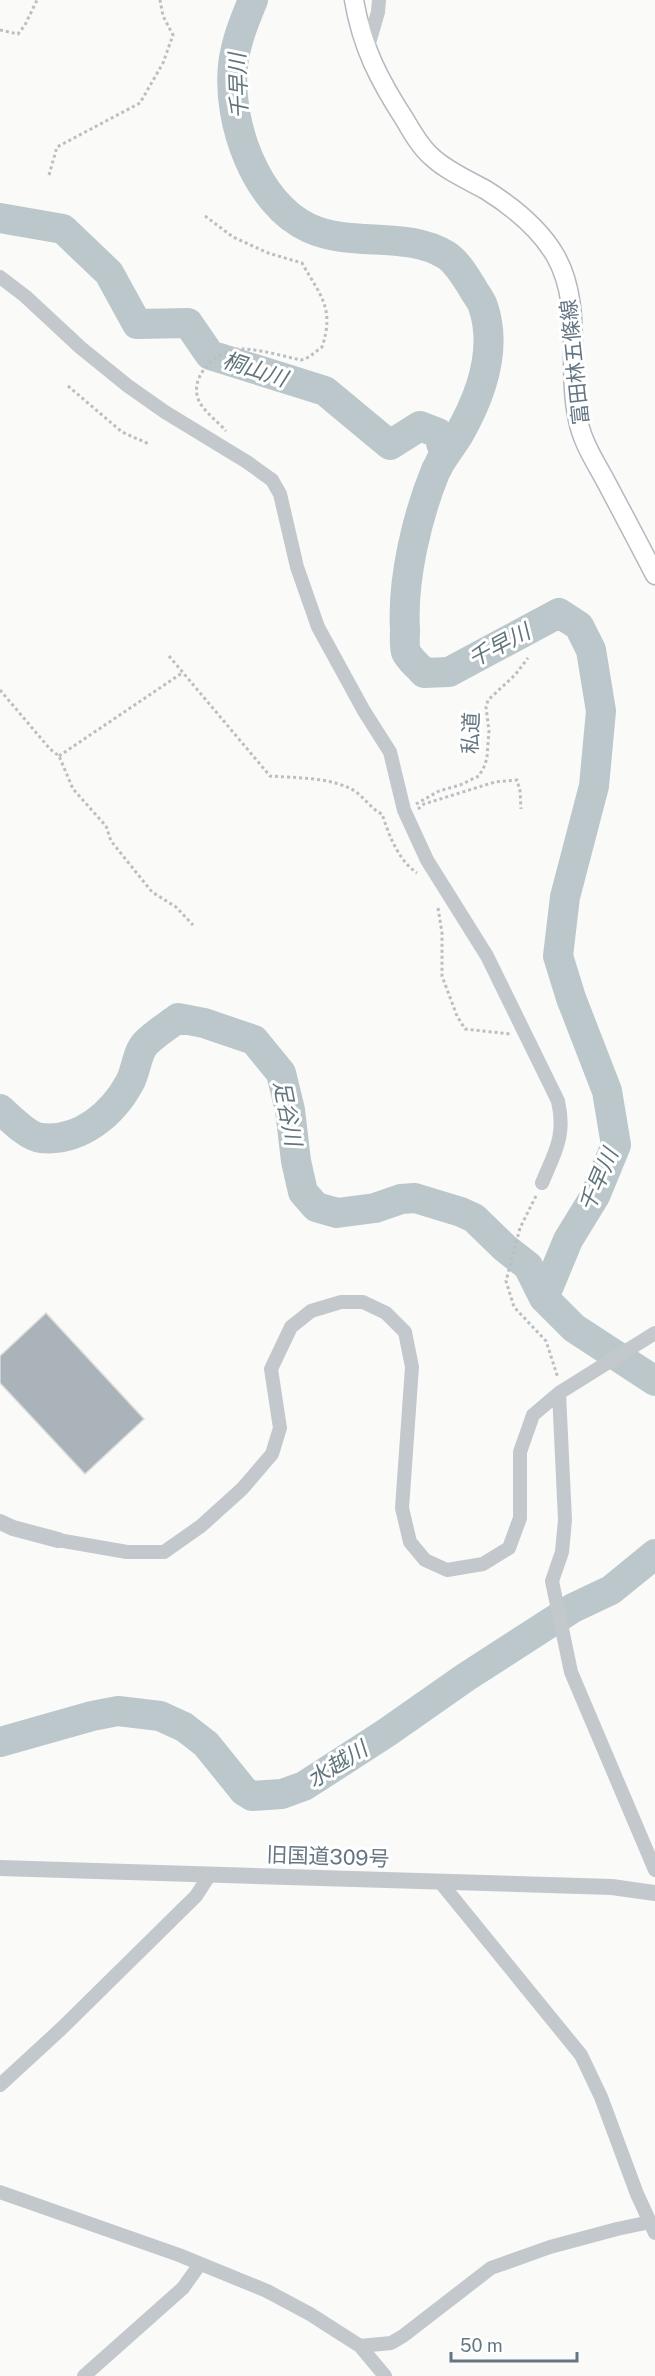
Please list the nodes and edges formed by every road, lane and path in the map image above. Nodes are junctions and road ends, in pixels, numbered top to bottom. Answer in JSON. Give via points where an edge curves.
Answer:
{"nodes":[{"id":1,"x":37,"y":0,"type":"edge"},
{"id":2,"x":160,"y":0,"type":"edge"},
{"id":3,"x":354,"y":0,"type":"edge"},
{"id":4,"x":379,"y":0,"type":"edge"},
{"id":5,"x":0,"y":30,"type":"edge"},
{"id":6,"x":366,"y":52,"type":"junction"},
{"id":7,"x":49,"y":175,"type":"dead end"},
{"id":8,"x":205,"y":216,"type":"dead end"},
{"id":9,"x":0,"y":277,"type":"edge"},
{"id":10,"x":68,"y":386,"type":"dead end"},
{"id":11,"x":229,"y":434,"type":"dead end"},
{"id":12,"x":149,"y":444,"type":"dead end"},
{"id":13,"x":655,"y":574,"type":"edge"},
{"id":14,"x":169,"y":656,"type":"dead end"},
{"id":15,"x":528,"y":658,"type":"dead end"},
{"id":16,"x":183,"y":673,"type":"junction"},
{"id":17,"x":0,"y":690,"type":"edge"},
{"id":18,"x":59,"y":756,"type":"junction"},
{"id":19,"x":521,"y":809,"type":"dead end"},
{"id":20,"x":405,"y":813,"type":"junction"},
{"id":21,"x":424,"y":878,"type":"dead end"},
{"id":22,"x":436,"y":901,"type":"dead end"},
{"id":23,"x":193,"y":925,"type":"dead end"},
{"id":24,"x":526,"y":1037,"type":"junction"},
{"id":25,"x":542,"y":1184,"type":"joint"},
{"id":26,"x":649,"y":1336,"type":"edge"},
{"id":27,"x":559,"y":1393,"type":"junction"},
{"id":28,"x":0,"y":1522,"type":"edge"},
{"id":29,"x":58,"y":1540,"type":"joint"},
{"id":30,"x":0,"y":1868,"type":"edge"},
{"id":31,"x":655,"y":1870,"type":"edge"},
{"id":32,"x":209,"y":1876,"type":"junction"},
{"id":33,"x":441,"y":1883,"type":"junction"},
{"id":34,"x":655,"y":1893,"type":"edge"},
{"id":35,"x":0,"y":2085,"type":"edge"},
{"id":36,"x":0,"y":2192,"type":"edge"},
{"id":37,"x":652,"y":2228,"type":"edge"},
{"id":38,"x":200,"y":2264,"type":"junction"},
{"id":39,"x":360,"y":2346,"type":"junction"},
{"id":40,"x":84,"y":2376,"type":"edge"},
{"id":41,"x":385,"y":2376,"type":"edge"}],
"edges":[{"from":1,"to":5,"type":"path","via":[[18,34]]},
{"from":2,"to":7,"type":"path","via":[[173,35],[164,63],[140,103],[57,147]]},
{"from":3,"to":6,"type":"main road","name":"富田林五條線"},
{"from":4,"to":6,"type":"street"},
{"from":6,"to":13,"type":"main road","name":"富田林五條線","via":[[384,87],[431,156],[488,192],[540,232],[556,257],[566,280],[572,315],[578,422]]},
{"from":8,"to":11,"type":"path","via":[[233,237],[302,263],[322,294],[327,311],[322,347],[309,357],[301,360],[240,348],[224,351],[200,373],[200,403]]},
{"from":9,"to":20,"type":"street","via":[[128,386],[272,480],[318,627],[390,752]]},
{"from":10,"to":12,"type":"path","via":[[122,432]]},
{"from":14,"to":16,"type":"path"},
{"from":15,"to":20,"type":"path","name":"私道","via":[[488,700],[486,757],[479,776],[439,791]]},
{"from":16,"to":18,"type":"path"},
{"from":16,"to":21,"type":"path","via":[[270,776],[351,788],[382,814],[404,861]]},
{"from":17,"to":18,"type":"path"},
{"from":18,"to":23,"type":"path","via":[[73,789],[106,826],[111,841],[152,892],[176,907]]},
{"from":19,"to":20,"type":"path","name":"私道","via":[[517,780],[495,782]]},
{"from":20,"to":24,"type":"street","via":[[427,860],[487,956]]},
{"from":22,"to":24,"type":"path","via":[[442,933],[442,976],[465,1029]]},
{"from":24,"to":25,"type":"street","via":[[558,1101],[562,1119],[561,1136]]},
{"from":25,"to":27,"type":"path","via":[[520,1228],[506,1281],[514,1307],[546,1341]]},
{"from":26,"to":27,"type":"street"},
{"from":27,"to":29,"type":"street","via":[[532,1415],[520,1452],[520,1518],[509,1548],[483,1564],[447,1570],[425,1560],[410,1542],[402,1508],[412,1367],[405,1332],[386,1314],[363,1302],[341,1302],[311,1311],[291,1327],[271,1369],[280,1428],[272,1454],[242,1489],[201,1526],[164,1552],[127,1552]]},
{"from":27,"to":31,"type":"street","via":[[565,1520],[562,1552],[552,1581],[571,1672]]},
{"from":28,"to":29,"type":"street"},
{"from":30,"to":32,"type":"street","name":"旧国道309号"},
{"from":32,"to":33,"type":"street","name":"旧国道309号"},
{"from":32,"to":35,"type":"street","via":[[196,1896]]},
{"from":33,"to":34,"type":"street","name":"旧国道309号","via":[[612,1887]]},
{"from":33,"to":37,"type":"street","via":[[580,2055],[601,2097]]},
{"from":36,"to":38,"type":"street"},
{"from":37,"to":39,"type":"street","via":[[616,2229],[491,2268],[391,2343]]},
{"from":38,"to":39,"type":"street","via":[[267,2291]]},
{"from":38,"to":40,"type":"street","via":[[183,2288]]},
{"from":39,"to":41,"type":"street"}]}
